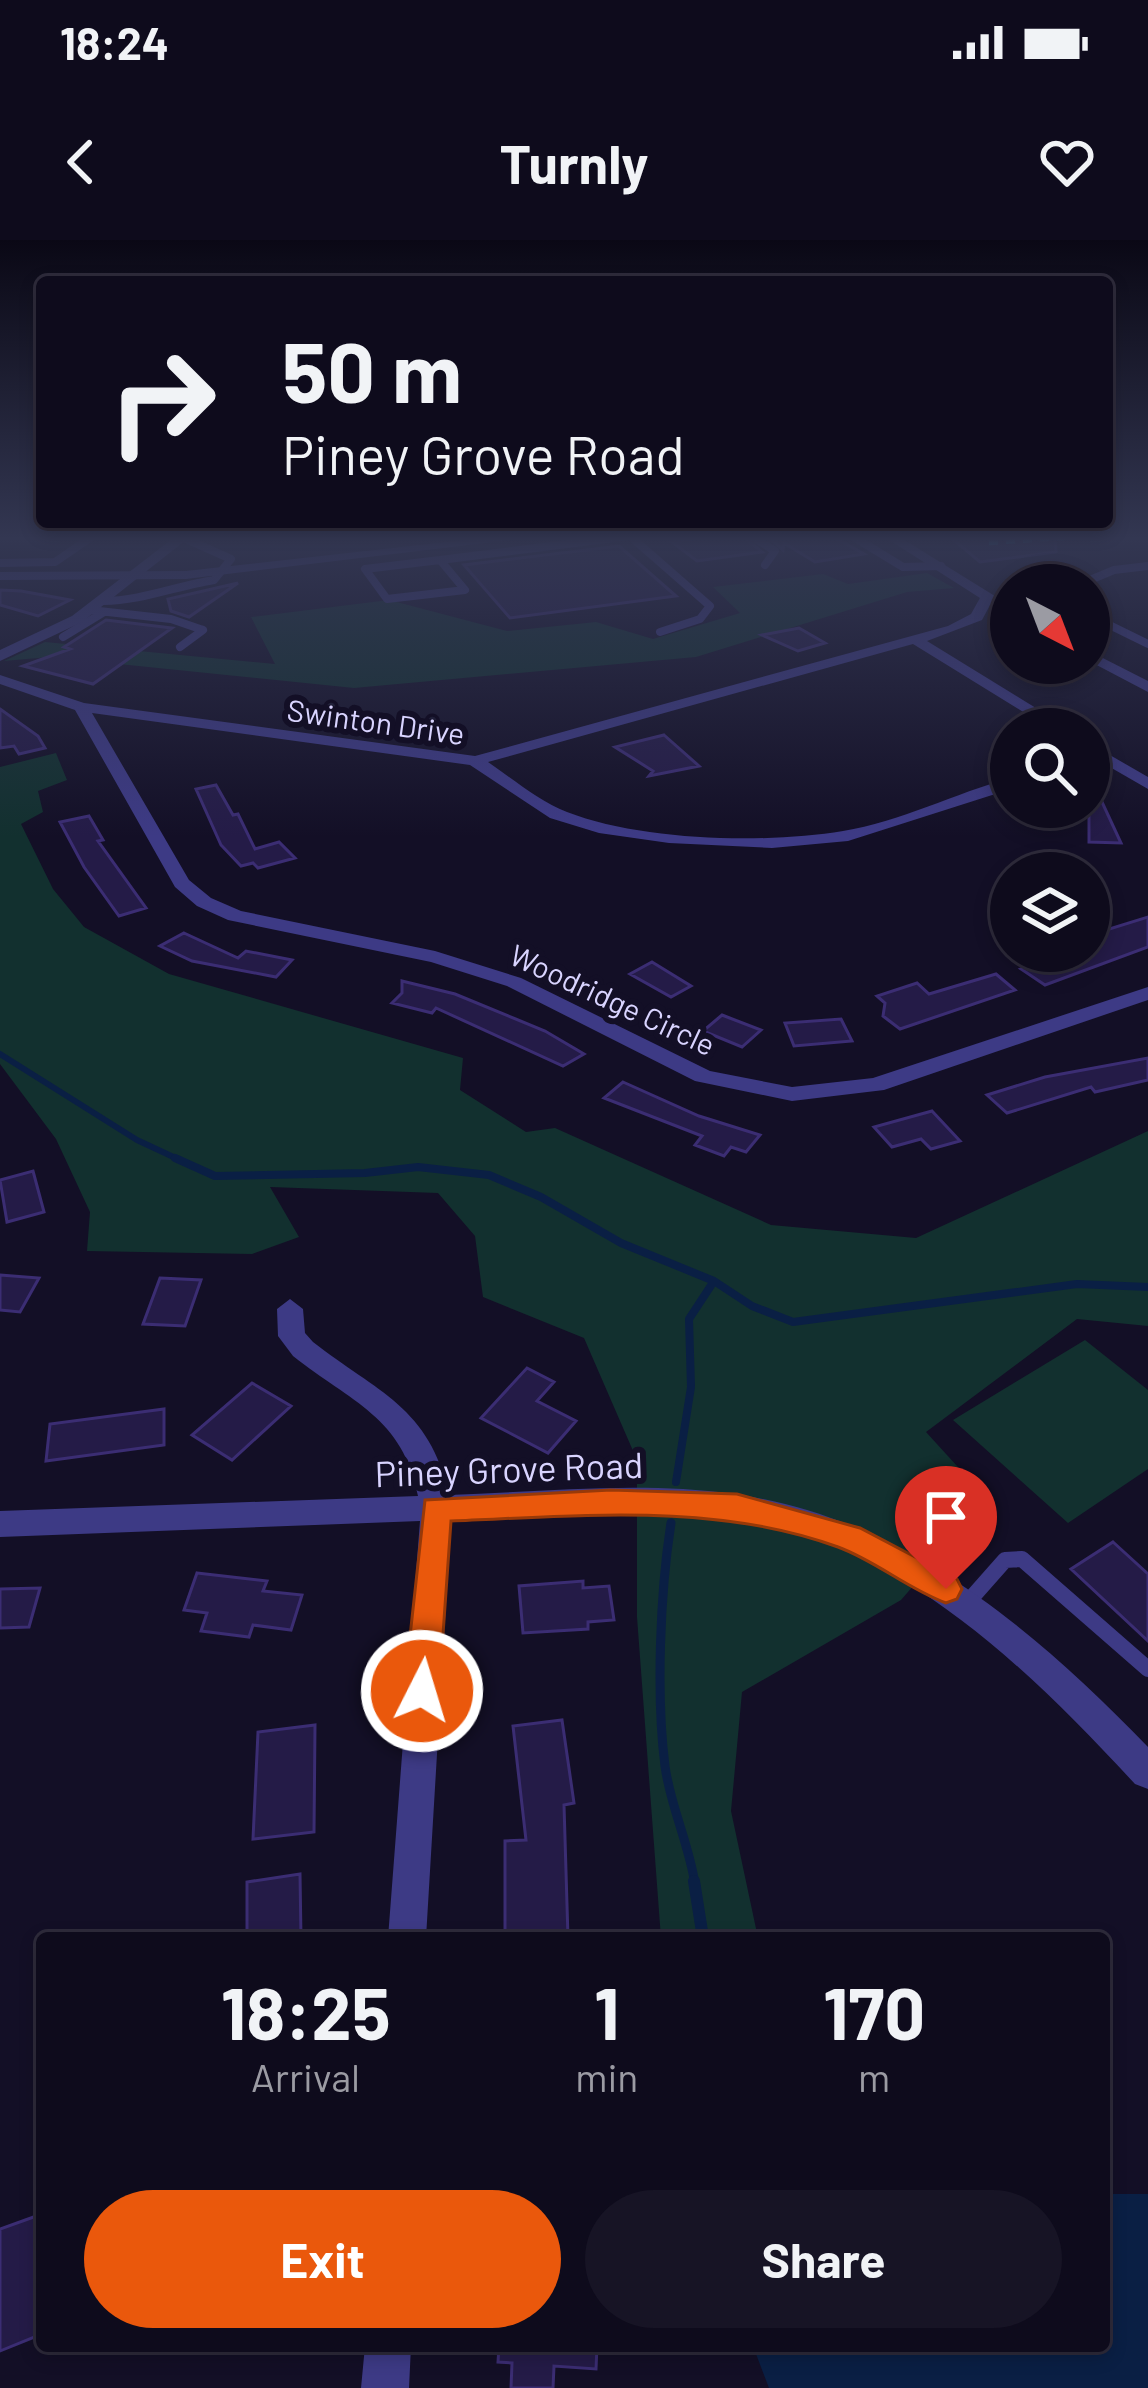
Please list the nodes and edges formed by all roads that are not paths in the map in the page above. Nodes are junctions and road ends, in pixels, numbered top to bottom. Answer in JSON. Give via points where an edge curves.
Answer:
{"nodes":[{"id":1,"x":41,"y":636,"type":"edge"},
{"id":2,"x":194,"y":636,"type":"edge"},
{"id":3,"x":927,"y":636,"type":"edge"},
{"id":4,"x":916,"y":640,"type":"junction"},
{"id":5,"x":180,"y":646,"type":"dead end"},
{"id":6,"x":0,"y":656,"type":"edge"},
{"id":7,"x":1110,"y":666,"type":"edge"},
{"id":8,"x":0,"y":679,"type":"edge"},
{"id":9,"x":1148,"y":687,"type":"edge"},
{"id":10,"x":81,"y":707,"type":"junction"},
{"id":11,"x":1028,"y":708,"type":"edge"},
{"id":12,"x":475,"y":761,"type":"junction"},
{"id":13,"x":1110,"y":762,"type":"edge"},
{"id":14,"x":1148,"y":784,"type":"edge"},
{"id":15,"x":990,"y":789,"type":"edge"},
{"id":16,"x":1148,"y":993,"type":"edge"},
{"id":17,"x":290,"y":1309,"type":"dead end"},
{"id":18,"x":436,"y":1509,"type":"junction"},
{"id":19,"x":0,"y":1524,"type":"edge"},
{"id":20,"x":967,"y":1603,"type":"junction"},
{"id":21,"x":1148,"y":1669,"type":"edge"},
{"id":22,"x":1148,"y":1772,"type":"edge"},
{"id":23,"x":407,"y":1932,"type":"edge"},
{"id":24,"x":388,"y":2352,"type":"edge"},
{"id":25,"x":385,"y":2388,"type":"edge"}],
"edges":[{"from":1,"to":6,"type":"street"},
{"from":2,"to":5,"type":"lane"},
{"from":3,"to":4,"type":"street"},
{"from":4,"to":11,"type":"street"},
{"from":4,"to":12,"type":"street"},
{"from":7,"to":9,"type":"street"},
{"from":8,"to":10,"type":"street","name":"Swinton Drive"},
{"from":10,"to":12,"type":"street","name":"Swinton Drive"},
{"from":10,"to":16,"type":"street","name":"Woodridge Circle","via":[[182,883],[204,902],[514,982],[728,1083],[792,1094],[848,1092]]},
{"from":12,"to":15,"type":"street","name":"Swinton Drive","via":[[532,802],[583,823],[746,843],[869,832]]},
{"from":13,"to":14,"type":"street"},
{"from":17,"to":18,"type":"street","via":[[292,1336],[303,1349],[380,1400],[414,1436]]},
{"from":18,"to":19,"type":"street","name":"Piney Grove Road"},
{"from":18,"to":20,"type":"street","name":"Piney Grove Road","via":[[737,1507],[849,1537]]},
{"from":18,"to":23,"type":"street"},
{"from":20,"to":21,"type":"lane","via":[[1005,1560],[1022,1559]]},
{"from":20,"to":22,"type":"street","name":"Piney Grove Road","via":[[1033,1656]]},
{"from":24,"to":25,"type":"street"}]}
